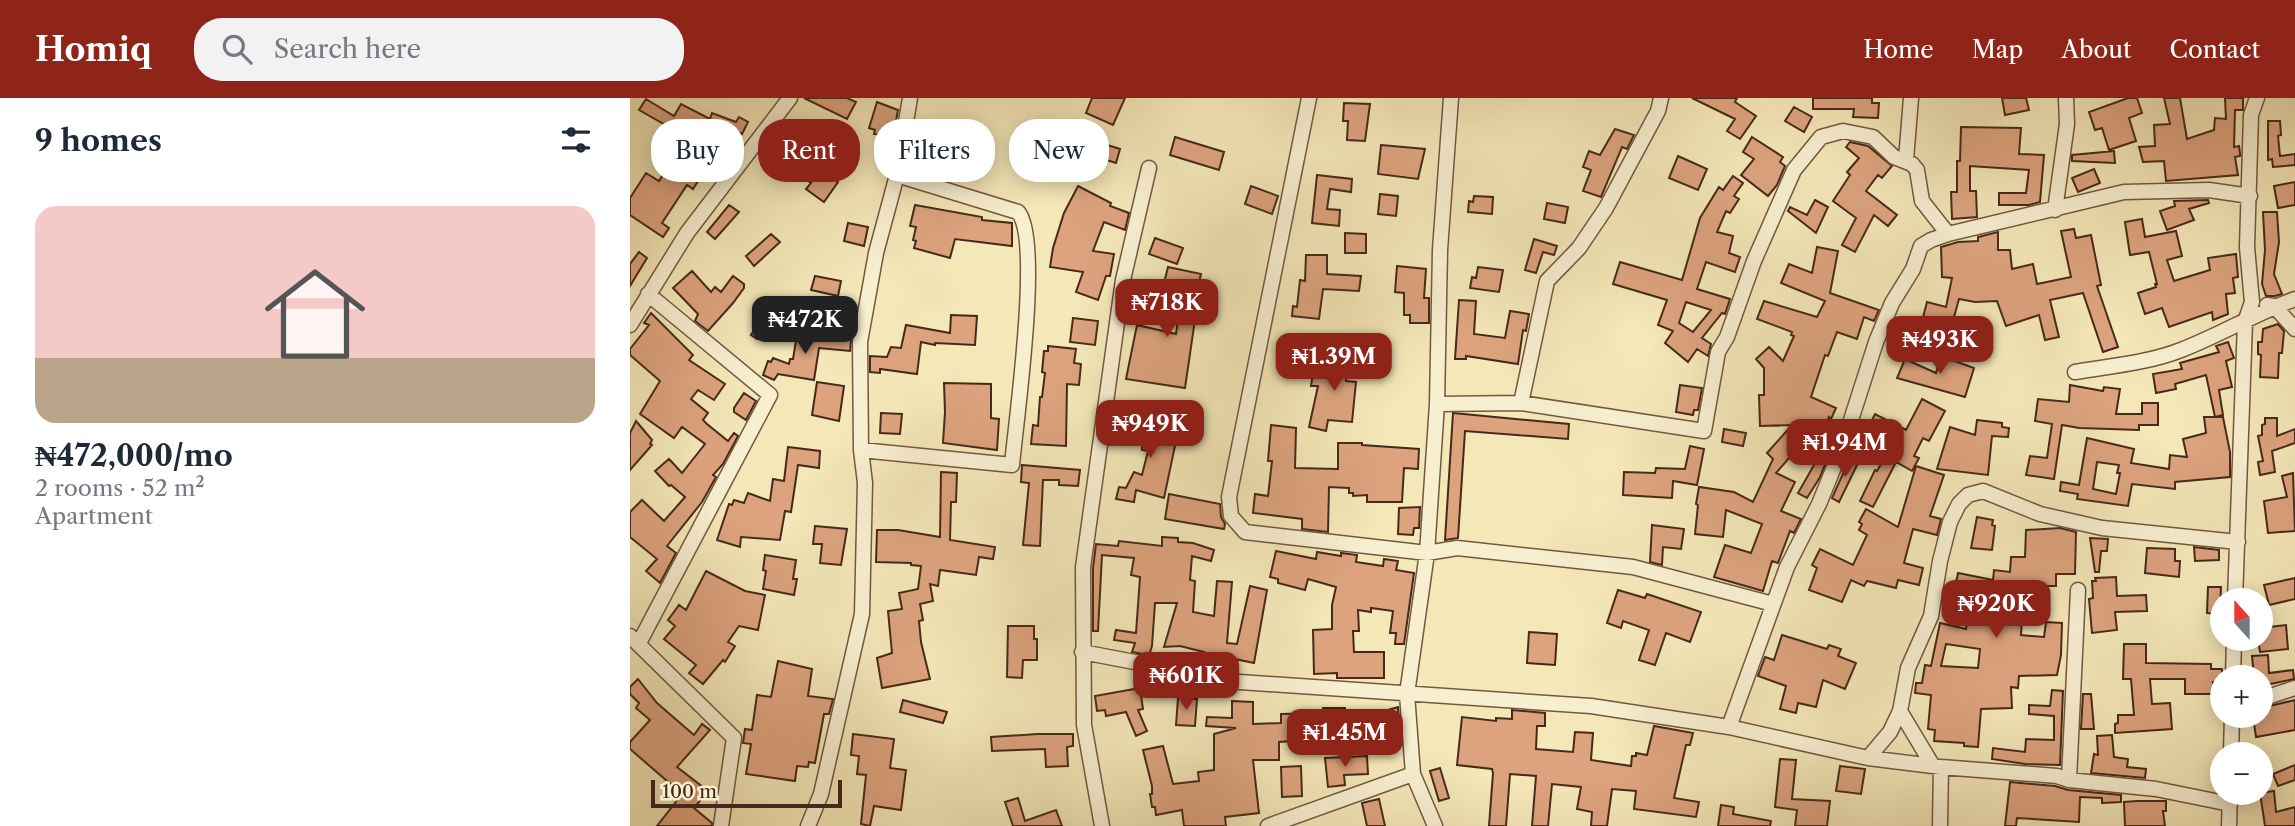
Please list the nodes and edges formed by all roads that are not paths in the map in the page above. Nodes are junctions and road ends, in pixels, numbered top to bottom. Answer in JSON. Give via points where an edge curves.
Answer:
{"nodes":[{"id":1,"x":790,"y":98,"type":"edge"},
{"id":2,"x":910,"y":98,"type":"edge"},
{"id":3,"x":1309,"y":98,"type":"edge"},
{"id":4,"x":1451,"y":98,"type":"edge"},
{"id":5,"x":1661,"y":98,"type":"edge"},
{"id":6,"x":1911,"y":98,"type":"edge"},
{"id":7,"x":2066,"y":98,"type":"edge"},
{"id":8,"x":2257,"y":98,"type":"edge"},
{"id":9,"x":906,"y":119,"type":"edge"},
{"id":10,"x":1906,"y":160,"type":"junction"},
{"id":11,"x":1149,"y":168,"type":"dead end"},
{"id":12,"x":895,"y":182,"type":"edge"},
{"id":13,"x":920,"y":182,"type":"edge"},
{"id":14,"x":2250,"y":196,"type":"junction"},
{"id":15,"x":2055,"y":210,"type":"junction"},
{"id":16,"x":1937,"y":220,"type":"junction"},
{"id":17,"x":1948,"y":234,"type":"junction"},
{"id":18,"x":1931,"y":240,"type":"junction"},
{"id":19,"x":648,"y":294,"type":"junction"},
{"id":20,"x":2295,"y":299,"type":"edge"},
{"id":21,"x":2252,"y":302,"type":"junction"},
{"id":22,"x":2274,"y":306,"type":"junction"},
{"id":23,"x":2245,"y":322,"type":"junction"},
{"id":24,"x":630,"y":325,"type":"edge"},
{"id":25,"x":2295,"y":329,"type":"edge"},
{"id":26,"x":2075,"y":372,"type":"dead end"},
{"id":27,"x":1521,"y":403,"type":"junction"},
{"id":28,"x":1437,"y":404,"type":"junction"},
{"id":29,"x":860,"y":450,"type":"junction"},
{"id":30,"x":2238,"y":542,"type":"junction"},
{"id":31,"x":1427,"y":553,"type":"junction"},
{"id":32,"x":2236,"y":588,"type":"edge"},
{"id":33,"x":2078,"y":590,"type":"dead end"},
{"id":34,"x":1773,"y":604,"type":"junction"},
{"id":35,"x":635,"y":639,"type":"edge"},
{"id":36,"x":1082,"y":652,"type":"junction"},
{"id":37,"x":2295,"y":688,"type":"edge"},
{"id":38,"x":1407,"y":694,"type":"junction"},
{"id":39,"x":2273,"y":695,"type":"edge"},
{"id":40,"x":1900,"y":711,"type":"junction"},
{"id":41,"x":1729,"y":727,"type":"junction"},
{"id":42,"x":1868,"y":758,"type":"junction"},
{"id":43,"x":1937,"y":766,"type":"junction"},
{"id":44,"x":1413,"y":774,"type":"junction"},
{"id":45,"x":2069,"y":780,"type":"junction"},
{"id":46,"x":2210,"y":796,"type":"edge"},
{"id":47,"x":2230,"y":805,"type":"edge"},
{"id":48,"x":721,"y":826,"type":"edge"},
{"id":49,"x":808,"y":826,"type":"edge"},
{"id":50,"x":1102,"y":826,"type":"edge"},
{"id":51,"x":1268,"y":826,"type":"edge"},
{"id":52,"x":1435,"y":826,"type":"edge"},
{"id":53,"x":1940,"y":826,"type":"edge"},
{"id":54,"x":2229,"y":826,"type":"edge"}],
"edges":[{"from":1,"to":19,"type":"street","via":[[687,233]]},
{"from":2,"to":9,"type":"street"},
{"from":3,"to":31,"type":"street","via":[[1229,497],[1231,516],[1245,532]]},
{"from":4,"to":28,"type":"street","via":[[1440,250]]},
{"from":5,"to":27,"type":"street","via":[[1605,208],[1579,248],[1547,281]]},
{"from":6,"to":10,"type":"street"},
{"from":7,"to":15,"type":"street","via":[[2067,124]]},
{"from":8,"to":14,"type":"street","via":[[2251,115]]},
{"from":10,"to":16,"type":"street","via":[[1917,170],[1922,201]]},
{"from":10,"to":27,"type":"street","via":[[1894,157],[1872,137],[1843,131],[1821,137],[1809,150],[1790,176],[1718,352],[1704,431]]},
{"from":11,"to":36,"type":"street","via":[[1123,280],[1097,463],[1083,566]]},
{"from":12,"to":29,"type":"street","via":[[860,342]]},
{"from":13,"to":29,"type":"street","via":[[1018,212],[1026,226],[1030,277],[1012,465]]},
{"from":14,"to":15,"type":"street","via":[[2209,190],[2124,191]]},
{"from":14,"to":21,"type":"street","via":[[2247,247]]},
{"from":15,"to":17,"type":"street"},
{"from":16,"to":17,"type":"street"},
{"from":16,"to":18,"type":"street"},
{"from":17,"to":18,"type":"street"},
{"from":18,"to":34,"type":"street","via":[[1921,246],[1875,342],[1843,445]]},
{"from":19,"to":24,"type":"street"},
{"from":19,"to":35,"type":"street","via":[[771,395]]},
{"from":20,"to":22,"type":"street"},
{"from":21,"to":22,"type":"street"},
{"from":21,"to":23,"type":"street"},
{"from":22,"to":23,"type":"street"},
{"from":22,"to":25,"type":"street"},
{"from":23,"to":26,"type":"street","via":[[2180,351]]},
{"from":23,"to":30,"type":"street"},
{"from":27,"to":28,"type":"street"},
{"from":28,"to":31,"type":"street"},
{"from":29,"to":49,"type":"street","via":[[865,483],[862,614],[821,794]]},
{"from":30,"to":32,"type":"street"},
{"from":30,"to":40,"type":"street","via":[[2102,528],[2040,514],[1983,491],[1968,495],[1950,522],[1931,616],[1908,668]]},
{"from":31,"to":34,"type":"street","via":[[1457,548],[1633,567]]},
{"from":31,"to":38,"type":"street"},
{"from":33,"to":45,"type":"street"},
{"from":34,"to":41,"type":"street"},
{"from":35,"to":48,"type":"street","via":[[734,738]]},
{"from":36,"to":38,"type":"street","via":[[1240,682]]},
{"from":36,"to":50,"type":"street","via":[[1084,725]]},
{"from":37,"to":39,"type":"street"},
{"from":38,"to":41,"type":"street","via":[[1591,706]]},
{"from":38,"to":44,"type":"street"},
{"from":40,"to":42,"type":"street","via":[[1890,732]]},
{"from":40,"to":43,"type":"street"},
{"from":41,"to":42,"type":"street"},
{"from":42,"to":43,"type":"street"},
{"from":43,"to":45,"type":"street"},
{"from":43,"to":53,"type":"street"},
{"from":44,"to":51,"type":"street"},
{"from":44,"to":52,"type":"street"},
{"from":45,"to":46,"type":"street"},
{"from":47,"to":54,"type":"street"}]}
